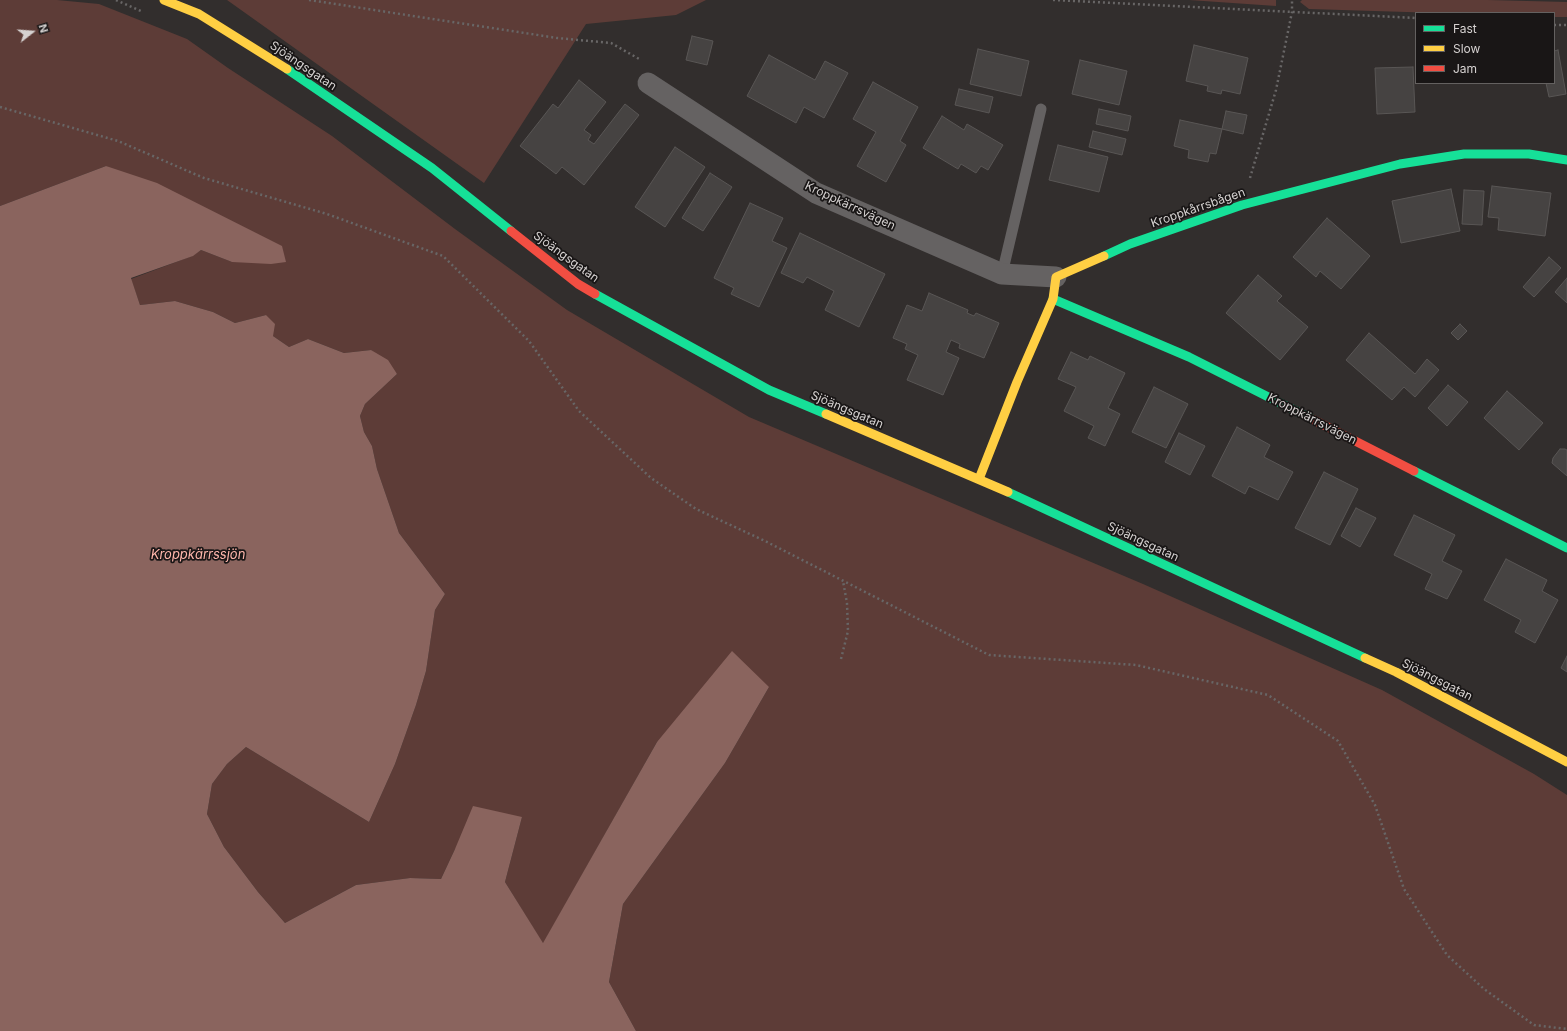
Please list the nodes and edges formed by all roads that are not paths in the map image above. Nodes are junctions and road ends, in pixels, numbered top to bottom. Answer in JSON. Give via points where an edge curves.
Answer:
{"nodes":[{"id":1,"x":164,"y":0,"type":"edge"},
{"id":2,"x":648,"y":83,"type":"road end"},
{"id":3,"x":1041,"y":109,"type":"dead end"},
{"id":4,"x":1567,"y":160,"type":"edge"},
{"id":5,"x":1002,"y":274,"type":"junction"},
{"id":6,"x":1056,"y":277,"type":"junction"},
{"id":7,"x":1053,"y":299,"type":"junction"},
{"id":8,"x":979,"y":479,"type":"junction"},
{"id":9,"x":1567,"y":548,"type":"edge"},
{"id":10,"x":1567,"y":762,"type":"edge"}],
"edges":[{"from":1,"to":8,"type":"street","name":"Sjöängsgatan","via":[[199,14],[275,61],[426,164],[578,284],[769,390]]},
{"from":2,"to":5,"type":"street","name":"Kroppkärrsvägen","via":[[816,193]]},
{"from":3,"to":5,"type":"lane"},
{"from":4,"to":6,"type":"street","name":"Kroppkårrsbågen","via":[[1529,154],[1464,154],[1400,164],[1242,205],[1130,244]]},
{"from":5,"to":6,"type":"street","name":"Kroppkärrsvägen"},
{"from":6,"to":7,"type":"street"},
{"from":7,"to":8,"type":"street"},
{"from":7,"to":9,"type":"street","name":"Kroppkärrsvägen","via":[[1189,357]]},
{"from":8,"to":10,"type":"street","name":"Sjöängsgatan","via":[[1396,672]]}]}
